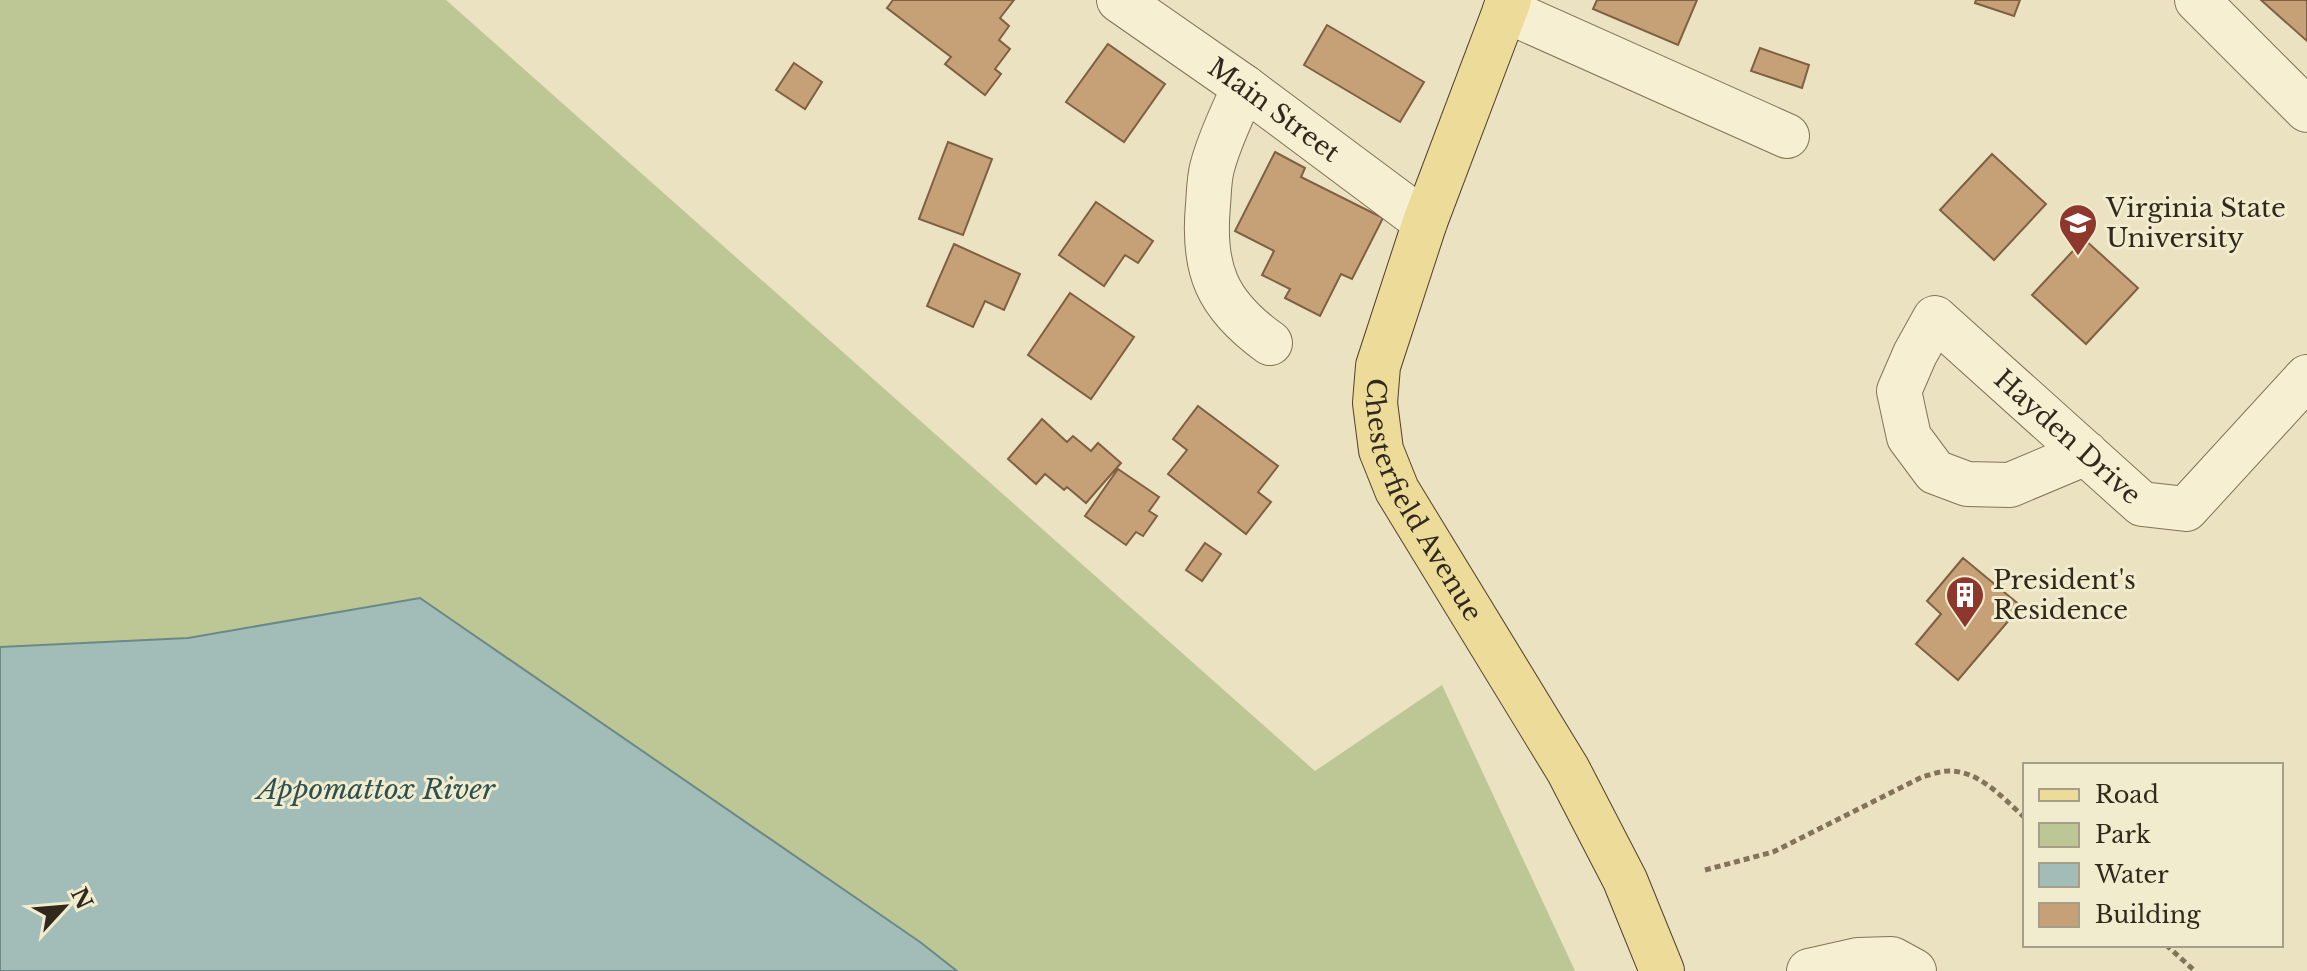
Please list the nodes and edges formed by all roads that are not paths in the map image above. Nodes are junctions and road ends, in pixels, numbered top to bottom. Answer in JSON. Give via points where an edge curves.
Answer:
{"nodes":[{"id":1,"x":1119,"y":0,"type":"edge"},
{"id":2,"x":2197,"y":0,"type":"edge"},
{"id":3,"x":1507,"y":5,"type":"edge"},
{"id":4,"x":1244,"y":87,"type":"junction"},
{"id":5,"x":2307,"y":110,"type":"edge"},
{"id":6,"x":1787,"y":136,"type":"dead end"},
{"id":7,"x":1425,"y":222,"type":"junction"},
{"id":8,"x":1270,"y":343,"type":"dead end"},
{"id":9,"x":2307,"y":377,"type":"edge"},
{"id":10,"x":2086,"y":453,"type":"junction"},
{"id":11,"x":1662,"y":971,"type":"edge"},
{"id":12,"x":1809,"y":971,"type":"edge"},
{"id":13,"x":1914,"y":971,"type":"edge"}],
"edges":[{"from":1,"to":4,"type":"street","name":"Main Street"},
{"from":2,"to":5,"type":"street"},
{"from":3,"to":6,"type":"street"},
{"from":3,"to":7,"type":"main road","name":"Chesterfield Avenue"},
{"from":4,"to":7,"type":"street","name":"Main Street"},
{"from":4,"to":8,"type":"street","via":[[1211,169],[1209,267],[1224,299]]},
{"from":7,"to":11,"type":"main road","name":"Chesterfield Avenue","via":[[1378,366],[1375,403],[1381,450],[1397,490],[1568,770],[1625,880]]},
{"from":9,"to":10,"type":"street","name":"Hayden Drive","via":[[2186,509],[2142,504]]},
{"from":10,"to":10,"type":"street","name":"Hayden Drive","via":[[1935,318],[1899,391],[1909,437],[1935,472],[1967,484],[2010,485]]},
{"from":12,"to":13,"type":"street","via":[[1892,959]]}]}
